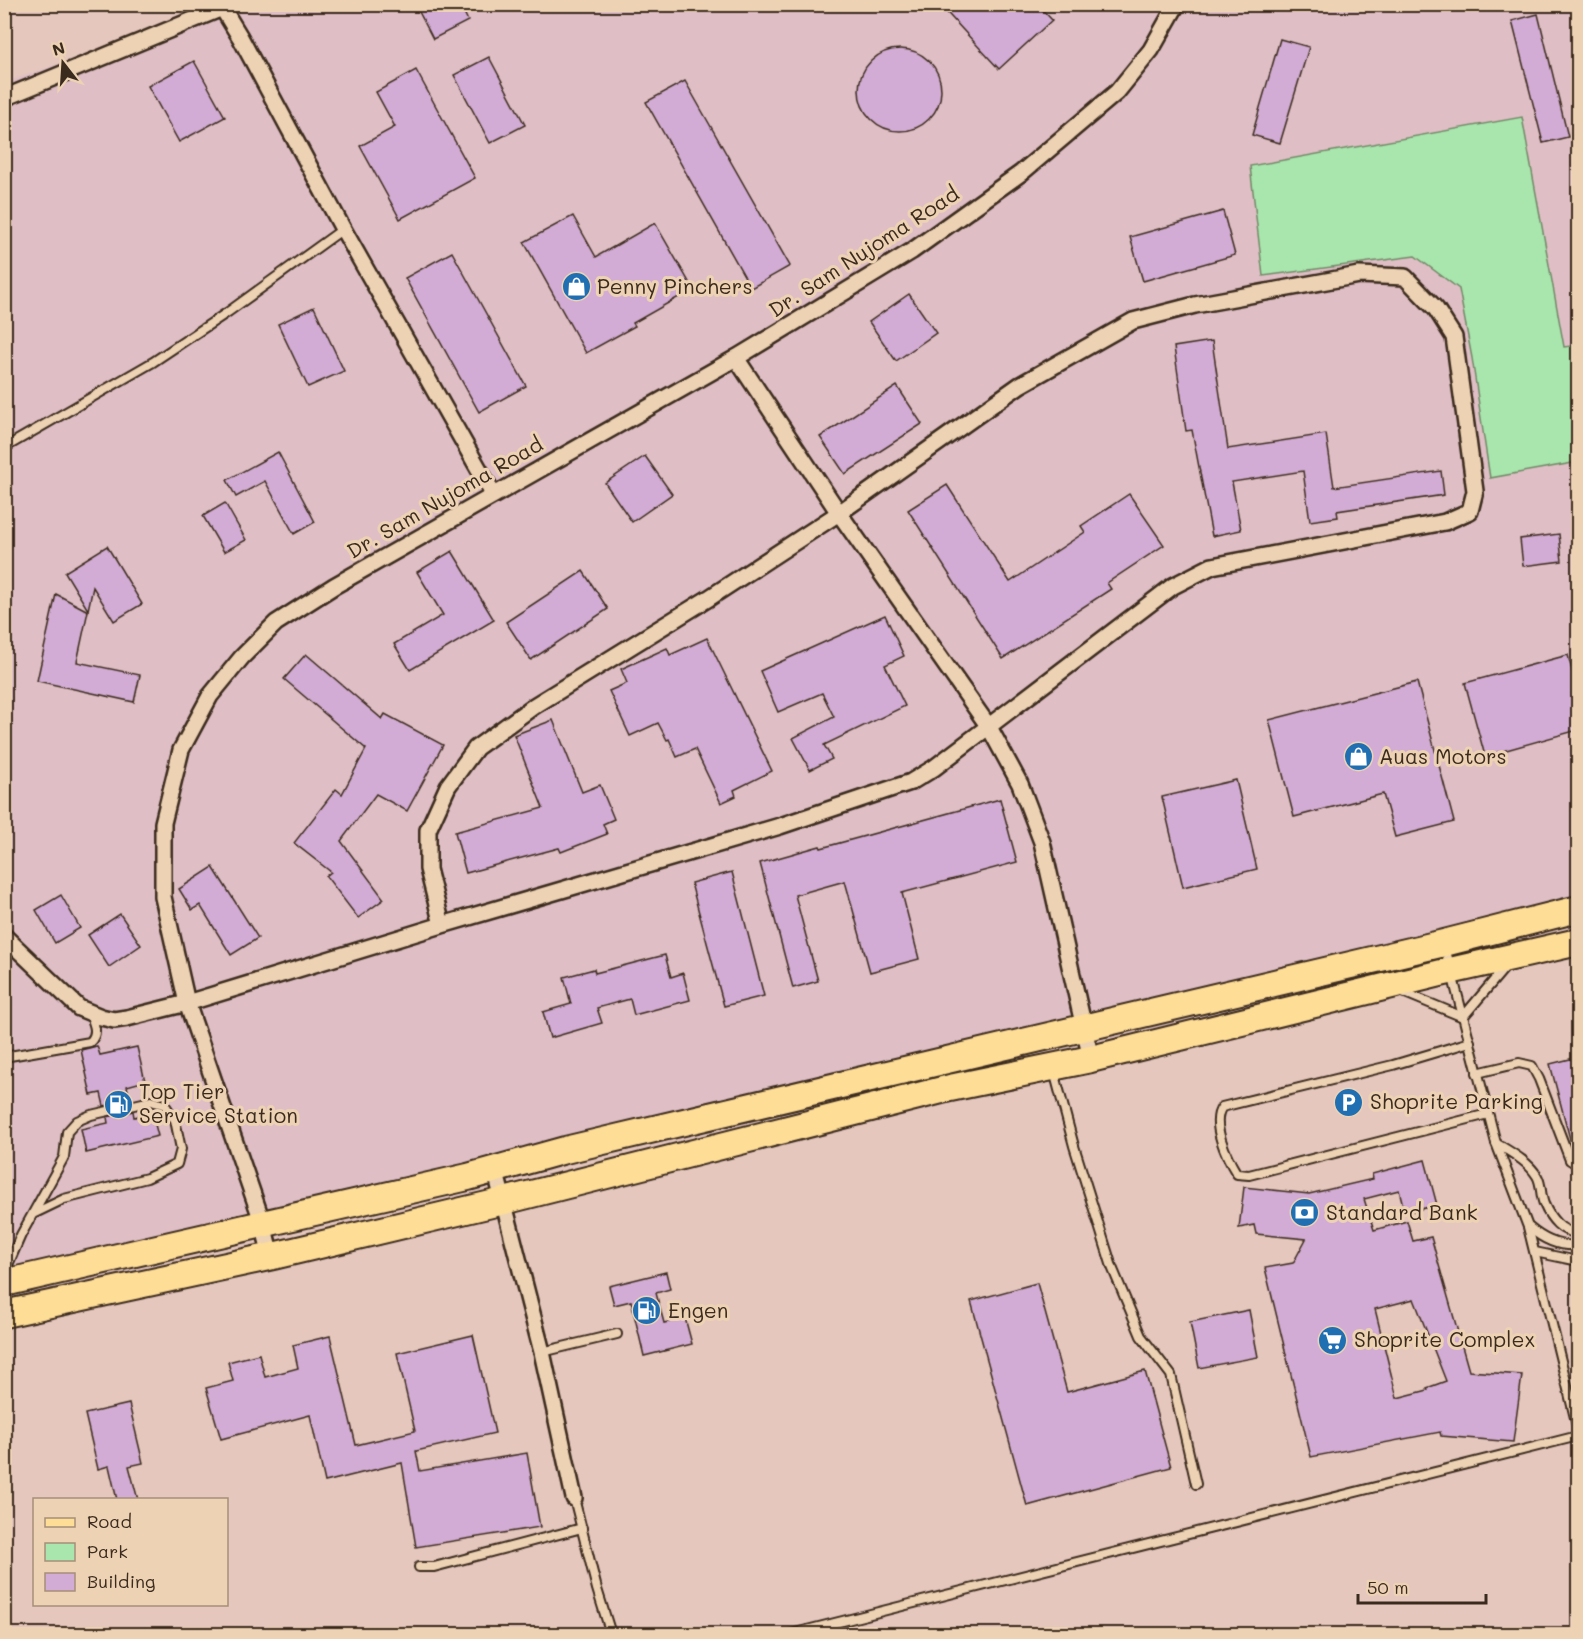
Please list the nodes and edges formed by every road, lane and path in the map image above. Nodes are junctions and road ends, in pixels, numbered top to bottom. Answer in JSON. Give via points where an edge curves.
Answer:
{"nodes":[{"id":1,"x":1177,"y":4,"type":"edge"},
{"id":2,"x":222,"y":6,"type":"edge"},
{"id":3,"x":4,"y":98,"type":"edge"},
{"id":4,"x":343,"y":229,"type":"junction"},
{"id":5,"x":736,"y":358,"type":"junction"},
{"id":6,"x":4,"y":448,"type":"edge"},
{"id":7,"x":493,"y":494,"type":"junction"},
{"id":8,"x":839,"y":513,"type":"junction"},
{"id":9,"x":988,"y":727,"type":"junction"},
{"id":10,"x":1578,"y":909,"type":"edge"},
{"id":11,"x":442,"y":925,"type":"junction"},
{"id":12,"x":4,"y":936,"type":"edge"},
{"id":13,"x":1510,"y":941,"type":"junction"},
{"id":14,"x":1578,"y":942,"type":"edge"},
{"id":15,"x":1444,"y":943,"type":"junction"},
{"id":16,"x":1451,"y":971,"type":"junction"},
{"id":17,"x":1389,"y":986,"type":"junction"},
{"id":18,"x":187,"y":1003,"type":"junction"},
{"id":19,"x":90,"y":1014,"type":"junction"},
{"id":20,"x":1464,"y":1017,"type":"junction"},
{"id":21,"x":1084,"y":1027,"type":"junction"},
{"id":22,"x":1470,"y":1042,"type":"junction"},
{"id":23,"x":4,"y":1057,"type":"edge"},
{"id":24,"x":1091,"y":1059,"type":"junction"},
{"id":25,"x":1053,"y":1067,"type":"junction"},
{"id":26,"x":1477,"y":1072,"type":"junction"},
{"id":27,"x":1488,"y":1114,"type":"junction"},
{"id":28,"x":1496,"y":1143,"type":"junction"},
{"id":29,"x":1578,"y":1165,"type":"edge"},
{"id":30,"x":495,"y":1169,"type":"junction"},
{"id":31,"x":504,"y":1201,"type":"junction"},
{"id":32,"x":33,"y":1214,"type":"junction"},
{"id":33,"x":263,"y":1224,"type":"junction"},
{"id":34,"x":1528,"y":1227,"type":"junction"},
{"id":35,"x":1578,"y":1232,"type":"edge"},
{"id":36,"x":1578,"y":1245,"type":"edge"},
{"id":37,"x":1535,"y":1252,"type":"junction"},
{"id":38,"x":271,"y":1256,"type":"junction"},
{"id":39,"x":1578,"y":1259,"type":"edge"},
{"id":40,"x":4,"y":1274,"type":"edge"},
{"id":41,"x":4,"y":1283,"type":"edge"},
{"id":42,"x":4,"y":1314,"type":"edge"},
{"id":43,"x":616,"y":1334,"type":"dead end"},
{"id":44,"x":542,"y":1352,"type":"junction"},
{"id":45,"x":1578,"y":1430,"type":"edge"},
{"id":46,"x":1578,"y":1436,"type":"edge"},
{"id":47,"x":1196,"y":1484,"type":"dead end"},
{"id":48,"x":574,"y":1498,"type":"joint"},
{"id":49,"x":582,"y":1528,"type":"junction"},
{"id":50,"x":419,"y":1567,"type":"dead end"},
{"id":51,"x":611,"y":1635,"type":"edge"},
{"id":52,"x":790,"y":1635,"type":"edge"}],
"edges":[{"from":1,"to":5,"type":"street","name":"Dr. Sam Nujoma Road","via":[[1151,50],[1117,92],[1021,173],[912,251]]},
{"from":2,"to":3,"type":"street"},
{"from":2,"to":4,"type":"street"},
{"from":4,"to":6,"type":"lane","via":[[153,362]]},
{"from":4,"to":7,"type":"street"},
{"from":5,"to":7,"type":"street","name":"Dr. Sam Nujoma Road"},
{"from":5,"to":8,"type":"street"},
{"from":7,"to":18,"type":"street","name":"Dr. Sam Nujoma Road","via":[[276,623],[210,696],[182,750],[163,823],[163,897]]},
{"from":8,"to":9,"type":"street"},
{"from":8,"to":9,"type":"street","via":[[1020,385],[1134,321],[1195,305],[1359,275],[1405,277],[1436,309],[1454,337],[1475,491],[1470,511],[1445,522],[1212,566],[1173,586]]},
{"from":8,"to":11,"type":"street","via":[[534,706],[476,748],[448,786],[428,830],[428,868]]},
{"from":9,"to":11,"type":"street","via":[[918,779],[896,788]]},
{"from":9,"to":21,"type":"street","via":[[1020,784],[1042,842]]},
{"from":10,"to":13,"type":"main road"},
{"from":11,"to":18,"type":"street"},
{"from":12,"to":19,"type":"street"},
{"from":13,"to":14,"type":"main road"},
{"from":13,"to":15,"type":"main road"},
{"from":13,"to":16,"type":"main road"},
{"from":13,"to":20,"type":"lane"},
{"from":15,"to":16,"type":"lane"},
{"from":15,"to":21,"type":"main road"},
{"from":16,"to":17,"type":"main road"},
{"from":16,"to":20,"type":"lane"},
{"from":17,"to":20,"type":"lane"},
{"from":17,"to":24,"type":"main road"},
{"from":18,"to":19,"type":"street","via":[[114,1020]]},
{"from":18,"to":33,"type":"street","name":"Dr. Sam Nujoma Road"},
{"from":19,"to":23,"type":"lane","via":[[96,1031],[90,1042]]},
{"from":20,"to":22,"type":"lane"},
{"from":21,"to":24,"type":"street"},
{"from":21,"to":30,"type":"main road"},
{"from":22,"to":26,"type":"lane"},
{"from":22,"to":27,"type":"lane","via":[[1222,1107],[1217,1123],[1237,1174],[1249,1175]]},
{"from":24,"to":25,"type":"main road"},
{"from":25,"to":31,"type":"main road","via":[[950,1088]]},
{"from":25,"to":47,"type":"lane","via":[[1112,1267],[1141,1336],[1171,1375]]},
{"from":26,"to":27,"type":"lane"},
{"from":26,"to":29,"type":"lane","via":[[1520,1063],[1532,1066],[1570,1160]]},
{"from":27,"to":28,"type":"lane"},
{"from":28,"to":34,"type":"lane"},
{"from":28,"to":35,"type":"lane","via":[[1517,1156],[1538,1177],[1544,1205],[1560,1228]]},
{"from":30,"to":31,"type":"street"},
{"from":30,"to":33,"type":"main road"},
{"from":31,"to":38,"type":"main road"},
{"from":31,"to":44,"type":"street"},
{"from":32,"to":32,"type":"lane","via":[[64,1157],[67,1132],[77,1121],[152,1101],[165,1105],[175,1120],[181,1149],[177,1164],[147,1178],[64,1199]]},
{"from":32,"to":40,"type":"lane"},
{"from":33,"to":38,"type":"street","name":"Dr. Sam Nujoma Road"},
{"from":33,"to":41,"type":"main road"},
{"from":34,"to":36,"type":"lane","via":[[1556,1244]]},
{"from":34,"to":37,"type":"lane"},
{"from":37,"to":39,"type":"lane"},
{"from":37,"to":45,"type":"lane"},
{"from":38,"to":42,"type":"main road"},
{"from":43,"to":44,"type":"lane"},
{"from":44,"to":48,"type":"street"},
{"from":46,"to":52,"type":"lane"},
{"from":48,"to":49,"type":"lane"},
{"from":49,"to":50,"type":"lane","via":[[434,1567]]},
{"from":49,"to":51,"type":"lane"}]}
